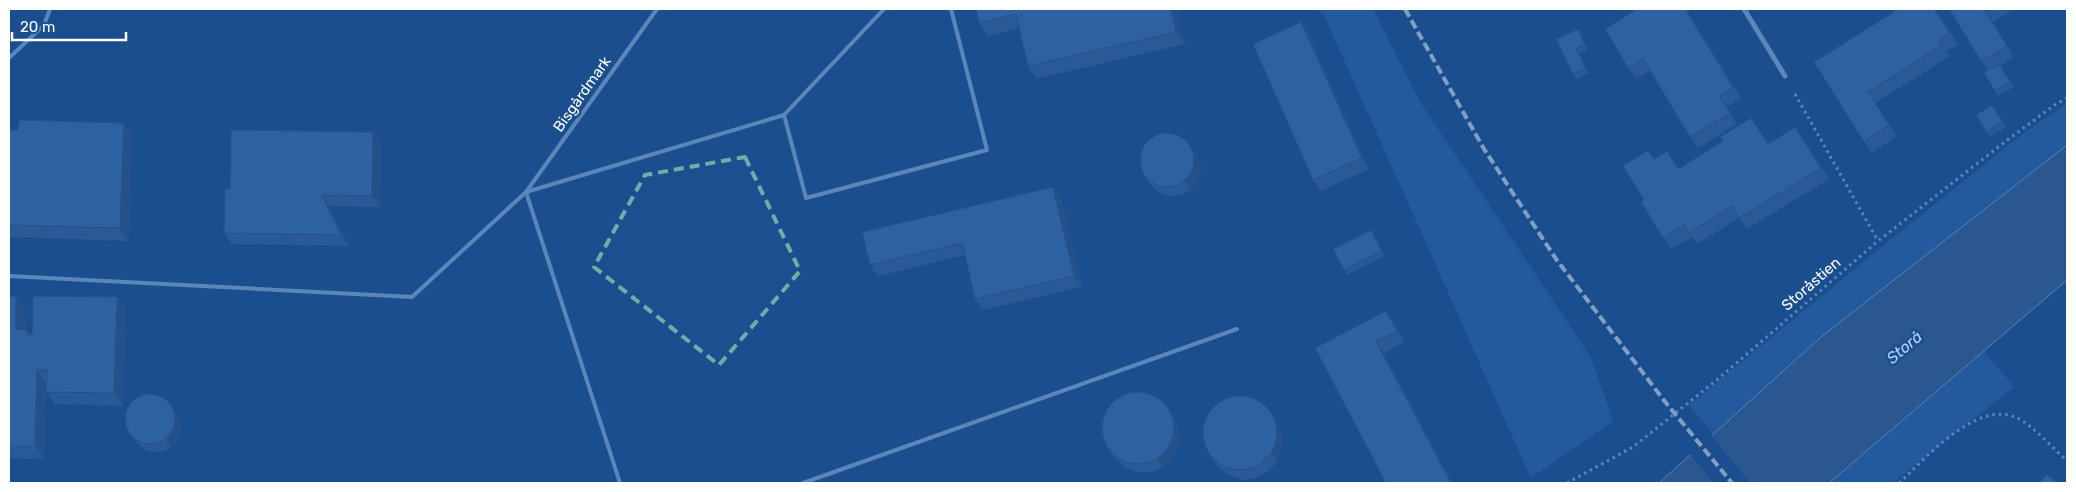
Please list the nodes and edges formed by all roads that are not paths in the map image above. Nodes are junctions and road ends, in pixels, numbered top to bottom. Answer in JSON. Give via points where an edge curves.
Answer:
{"nodes":[{"id":1,"x":50,"y":9,"type":"edge"},
{"id":2,"x":657,"y":9,"type":"edge"},
{"id":3,"x":884,"y":9,"type":"edge"},
{"id":4,"x":952,"y":9,"type":"edge"},
{"id":5,"x":1744,"y":9,"type":"edge"},
{"id":6,"x":9,"y":58,"type":"edge"},
{"id":7,"x":1785,"y":76,"type":"road end"},
{"id":8,"x":784,"y":115,"type":"junction"},
{"id":9,"x":526,"y":192,"type":"junction"},
{"id":10,"x":9,"y":276,"type":"edge"},
{"id":11,"x":1237,"y":330,"type":"dead end"},
{"id":12,"x":620,"y":483,"type":"edge"},
{"id":13,"x":803,"y":483,"type":"edge"}],
"edges":[{"from":1,"to":6,"type":"lane","via":[[44,25]]},
{"from":2,"to":9,"type":"lane","name":"Bisgårdmark"},
{"from":3,"to":8,"type":"lane"},
{"from":4,"to":8,"type":"lane","via":[[987,150],[806,198]]},
{"from":5,"to":7,"type":"street"},
{"from":8,"to":9,"type":"lane"},
{"from":9,"to":10,"type":"lane","via":[[412,297]]},
{"from":9,"to":12,"type":"lane"},
{"from":11,"to":13,"type":"lane"}]}
